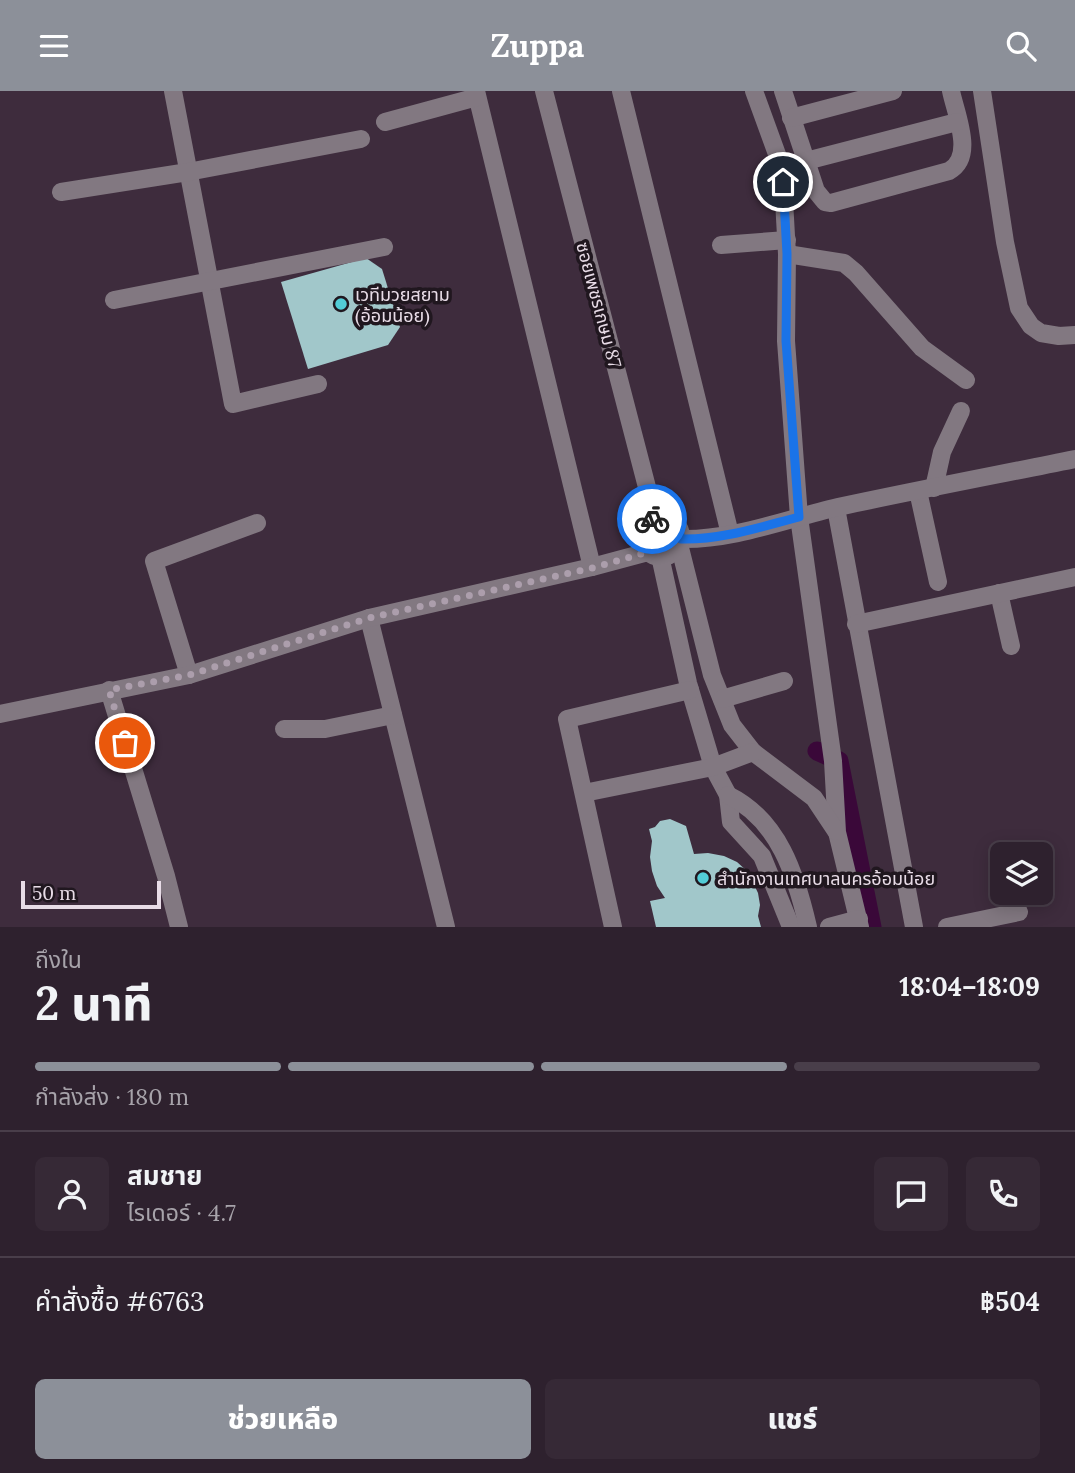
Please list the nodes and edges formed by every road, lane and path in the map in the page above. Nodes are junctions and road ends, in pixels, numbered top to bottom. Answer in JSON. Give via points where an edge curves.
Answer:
{"nodes":[{"id":1,"x":173,"y":91,"type":"edge"},
{"id":2,"x":544,"y":91,"type":"edge"},
{"id":3,"x":621,"y":91,"type":"edge"},
{"id":4,"x":754,"y":91,"type":"edge"},
{"id":5,"x":783,"y":91,"type":"edge"},
{"id":6,"x":893,"y":91,"type":"edge"},
{"id":7,"x":951,"y":91,"type":"edge"},
{"id":8,"x":982,"y":91,"type":"edge"},
{"id":9,"x":477,"y":94,"type":"edge"},
{"id":10,"x":792,"y":118,"type":"junction"},
{"id":11,"x":385,"y":122,"type":"dead end"},
{"id":12,"x":957,"y":122,"type":"junction"},
{"id":13,"x":360,"y":139,"type":"dead end"},
{"id":14,"x":806,"y":161,"type":"junction"},
{"id":15,"x":188,"y":172,"type":"junction"},
{"id":16,"x":61,"y":192,"type":"dead end"},
{"id":17,"x":721,"y":246,"type":"dead end"},
{"id":18,"x":384,"y":247,"type":"dead end"},
{"id":19,"x":787,"y":247,"type":"junction"},
{"id":20,"x":209,"y":282,"type":"junction"},
{"id":21,"x":114,"y":300,"type":"dead end"},
{"id":22,"x":1075,"y":335,"type":"edge"},
{"id":23,"x":966,"y":380,"type":"dead end"},
{"id":24,"x":318,"y":384,"type":"dead end"},
{"id":25,"x":961,"y":411,"type":"dead end"},
{"id":26,"x":1075,"y":459,"type":"edge"},
{"id":27,"x":926,"y":490,"type":"junction"},
{"id":28,"x":836,"y":508,"type":"junction"},
{"id":29,"x":799,"y":517,"type":"junction"},
{"id":30,"x":655,"y":518,"type":"junction"},
{"id":31,"x":257,"y":523,"type":"dead end"},
{"id":32,"x":730,"y":534,"type":"junction"},
{"id":33,"x":680,"y":541,"type":"junction"},
{"id":34,"x":654,"y":554,"type":"junction"},
{"id":35,"x":592,"y":568,"type":"junction"},
{"id":36,"x":1075,"y":577,"type":"edge"},
{"id":37,"x":938,"y":582,"type":"dead end"},
{"id":38,"x":999,"y":593,"type":"junction"},
{"id":39,"x":369,"y":618,"type":"junction"},
{"id":40,"x":856,"y":624,"type":"junction"},
{"id":41,"x":1011,"y":646,"type":"dead end"},
{"id":42,"x":189,"y":675,"type":"junction"},
{"id":43,"x":784,"y":681,"type":"dead end"},
{"id":44,"x":109,"y":690,"type":"junction"},
{"id":45,"x":691,"y":690,"type":"junction"},
{"id":46,"x":722,"y":699,"type":"junction"},
{"id":47,"x":0,"y":714,"type":"edge"},
{"id":48,"x":393,"y":715,"type":"junction"},
{"id":49,"x":284,"y":729,"type":"dead end"},
{"id":50,"x":752,"y":752,"type":"junction"},
{"id":51,"x":713,"y":767,"type":"junction"},
{"id":52,"x":584,"y":793,"type":"junction"},
{"id":53,"x":728,"y":795,"type":"junction"},
{"id":54,"x":837,"y":832,"type":"junction"},
{"id":55,"x":1019,"y":912,"type":"dead end"},
{"id":56,"x":859,"y":923,"type":"edge"},
{"id":57,"x":179,"y":927,"type":"edge"},
{"id":58,"x":446,"y":927,"type":"edge"},
{"id":59,"x":613,"y":927,"type":"edge"},
{"id":60,"x":790,"y":927,"type":"edge"},
{"id":61,"x":808,"y":927,"type":"edge"},
{"id":62,"x":829,"y":927,"type":"edge"},
{"id":63,"x":914,"y":927,"type":"edge"},
{"id":64,"x":947,"y":927,"type":"edge"}],
"edges":[{"from":1,"to":15,"type":"street"},
{"from":2,"to":30,"type":"street","name":"ซอยเพชรเกษม 87"},
{"from":3,"to":32,"type":"street"},
{"from":4,"to":19,"type":"street","via":[[778,157]]},
{"from":5,"to":10,"type":"street"},
{"from":6,"to":10,"type":"street"},
{"from":7,"to":12,"type":"street"},
{"from":8,"to":22,"type":"street","via":[[1019,308],[1041,333]]},
{"from":9,"to":11,"type":"street"},
{"from":9,"to":35,"type":"street"},
{"from":10,"to":14,"type":"street"},
{"from":12,"to":14,"type":"street"},
{"from":12,"to":14,"type":"street","via":[[963,152],[958,167],[841,200],[825,202],[820,198]]},
{"from":13,"to":15,"type":"street"},
{"from":15,"to":16,"type":"street"},
{"from":15,"to":20,"type":"street"},
{"from":17,"to":19,"type":"street"},
{"from":18,"to":20,"type":"street"},
{"from":19,"to":23,"type":"street","via":[[844,263],[922,348]]},
{"from":19,"to":29,"type":"street","via":[[786,341]]},
{"from":20,"to":21,"type":"street"},
{"from":20,"to":24,"type":"street","via":[[233,404]]},
{"from":25,"to":27,"type":"street"},
{"from":26,"to":27,"type":"street"},
{"from":27,"to":28,"type":"street"},
{"from":27,"to":37,"type":"street"},
{"from":28,"to":29,"type":"street"},
{"from":28,"to":40,"type":"street"},
{"from":29,"to":32,"type":"street"},
{"from":29,"to":54,"type":"street","via":[[833,761]]},
{"from":30,"to":33,"type":"street","via":[[673,521]]},
{"from":30,"to":34,"type":"street","via":[[645,525],[641,536]]},
{"from":31,"to":42,"type":"street","via":[[154,561]]},
{"from":32,"to":33,"type":"street"},
{"from":33,"to":34,"type":"street","via":[[675,551]]},
{"from":33,"to":46,"type":"street"},
{"from":34,"to":35,"type":"street"},
{"from":34,"to":45,"type":"street"},
{"from":35,"to":39,"type":"street"},
{"from":36,"to":38,"type":"street"},
{"from":38,"to":40,"type":"street"},
{"from":38,"to":41,"type":"street"},
{"from":39,"to":42,"type":"street"},
{"from":39,"to":48,"type":"street"},
{"from":40,"to":63,"type":"street"},
{"from":42,"to":44,"type":"street"},
{"from":43,"to":46,"type":"street"},
{"from":44,"to":47,"type":"street"},
{"from":44,"to":57,"type":"street"},
{"from":45,"to":51,"type":"street"},
{"from":45,"to":52,"type":"street","via":[[567,719]]},
{"from":46,"to":50,"type":"street","via":[[732,725]]},
{"from":48,"to":49,"type":"street","via":[[325,729]]},
{"from":48,"to":58,"type":"street"},
{"from":50,"to":51,"type":"street"},
{"from":50,"to":54,"type":"street","via":[[814,798]]},
{"from":51,"to":52,"type":"street"},
{"from":51,"to":53,"type":"street"},
{"from":52,"to":59,"type":"street"},
{"from":53,"to":60,"type":"street","via":[[731,822],[762,856]]},
{"from":53,"to":61,"type":"street","via":[[761,817],[775,837],[792,871]]},
{"from":54,"to":56,"type":"street"},
{"from":55,"to":64,"type":"street"},
{"from":56,"to":62,"type":"street"}]}
